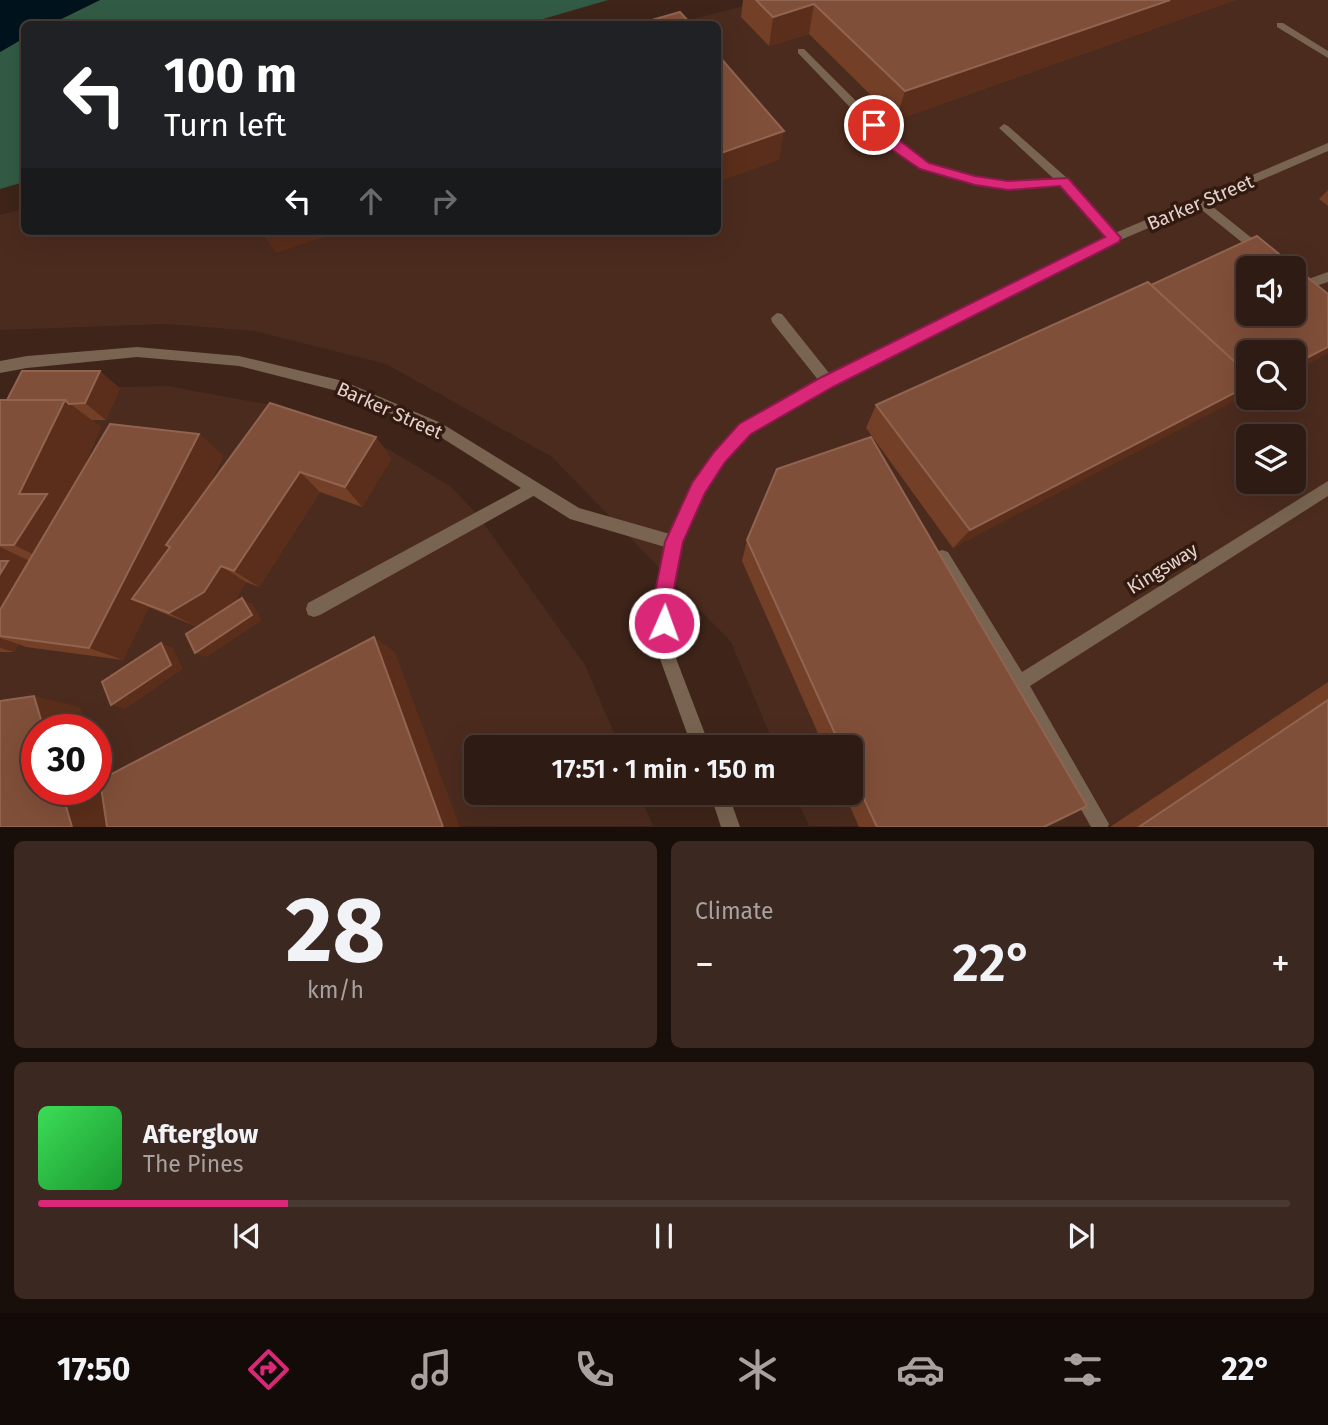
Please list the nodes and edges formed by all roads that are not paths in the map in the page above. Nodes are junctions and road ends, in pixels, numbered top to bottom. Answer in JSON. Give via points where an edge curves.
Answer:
{"nodes":[{"id":1,"x":1280,"y":24,"type":"dead end"},
{"id":2,"x":801,"y":51,"type":"dead end"},
{"id":3,"x":1328,"y":55,"type":"edge"},
{"id":4,"x":1004,"y":128,"type":"dead end"},
{"id":5,"x":1328,"y":146,"type":"edge"},
{"id":6,"x":1063,"y":181,"type":"junction"},
{"id":7,"x":1201,"y":203,"type":"junction"},
{"id":8,"x":1114,"y":238,"type":"junction"},
{"id":9,"x":1268,"y":256,"type":"edge"},
{"id":10,"x":1328,"y":277,"type":"edge"},
{"id":11,"x":1306,"y":280,"type":"edge"},
{"id":12,"x":1306,"y":287,"type":"edge"},
{"id":13,"x":1320,"y":298,"type":"edge"},
{"id":14,"x":777,"y":318,"type":"dead end"},
{"id":15,"x":0,"y":367,"type":"edge"},
{"id":16,"x":828,"y":382,"type":"junction"},
{"id":17,"x":1328,"y":488,"type":"edge"},
{"id":18,"x":532,"y":489,"type":"junction"},
{"id":19,"x":674,"y":542,"type":"junction"},
{"id":20,"x":942,"y":557,"type":"edge"},
{"id":21,"x":314,"y":609,"type":"dead end"},
{"id":22,"x":1019,"y":683,"type":"junction"},
{"id":23,"x":697,"y":735,"type":"edge"},
{"id":24,"x":723,"y":805,"type":"edge"},
{"id":25,"x":1100,"y":824,"type":"dead end"},
{"id":26,"x":731,"y":827,"type":"edge"}],
"edges":[{"from":1,"to":3,"type":"street"},
{"from":2,"to":6,"type":"street","via":[[892,144],[925,166],[1008,186]]},
{"from":4,"to":6,"type":"street"},
{"from":5,"to":7,"type":"street","name":"Barker Street"},
{"from":6,"to":8,"type":"street"},
{"from":7,"to":8,"type":"street","name":"Barker Street"},
{"from":7,"to":9,"type":"street"},
{"from":8,"to":16,"type":"street","name":"Barker Street"},
{"from":10,"to":11,"type":"street"},
{"from":12,"to":13,"type":"street"},
{"from":14,"to":16,"type":"street"},
{"from":15,"to":18,"type":"street","name":"Barker Street","via":[[137,352],[239,361],[342,387],[436,427]]},
{"from":16,"to":19,"type":"street","name":"Barker Street","via":[[745,429],[698,488]]},
{"from":17,"to":22,"type":"street","name":"Kingsway"},
{"from":18,"to":19,"type":"street","name":"Barker Street","via":[[575,514]]},
{"from":18,"to":21,"type":"street"},
{"from":19,"to":23,"type":"street","name":"Barker Street","via":[[663,598],[664,648]]},
{"from":20,"to":22,"type":"street"},
{"from":22,"to":25,"type":"street"},
{"from":24,"to":26,"type":"street"}]}
